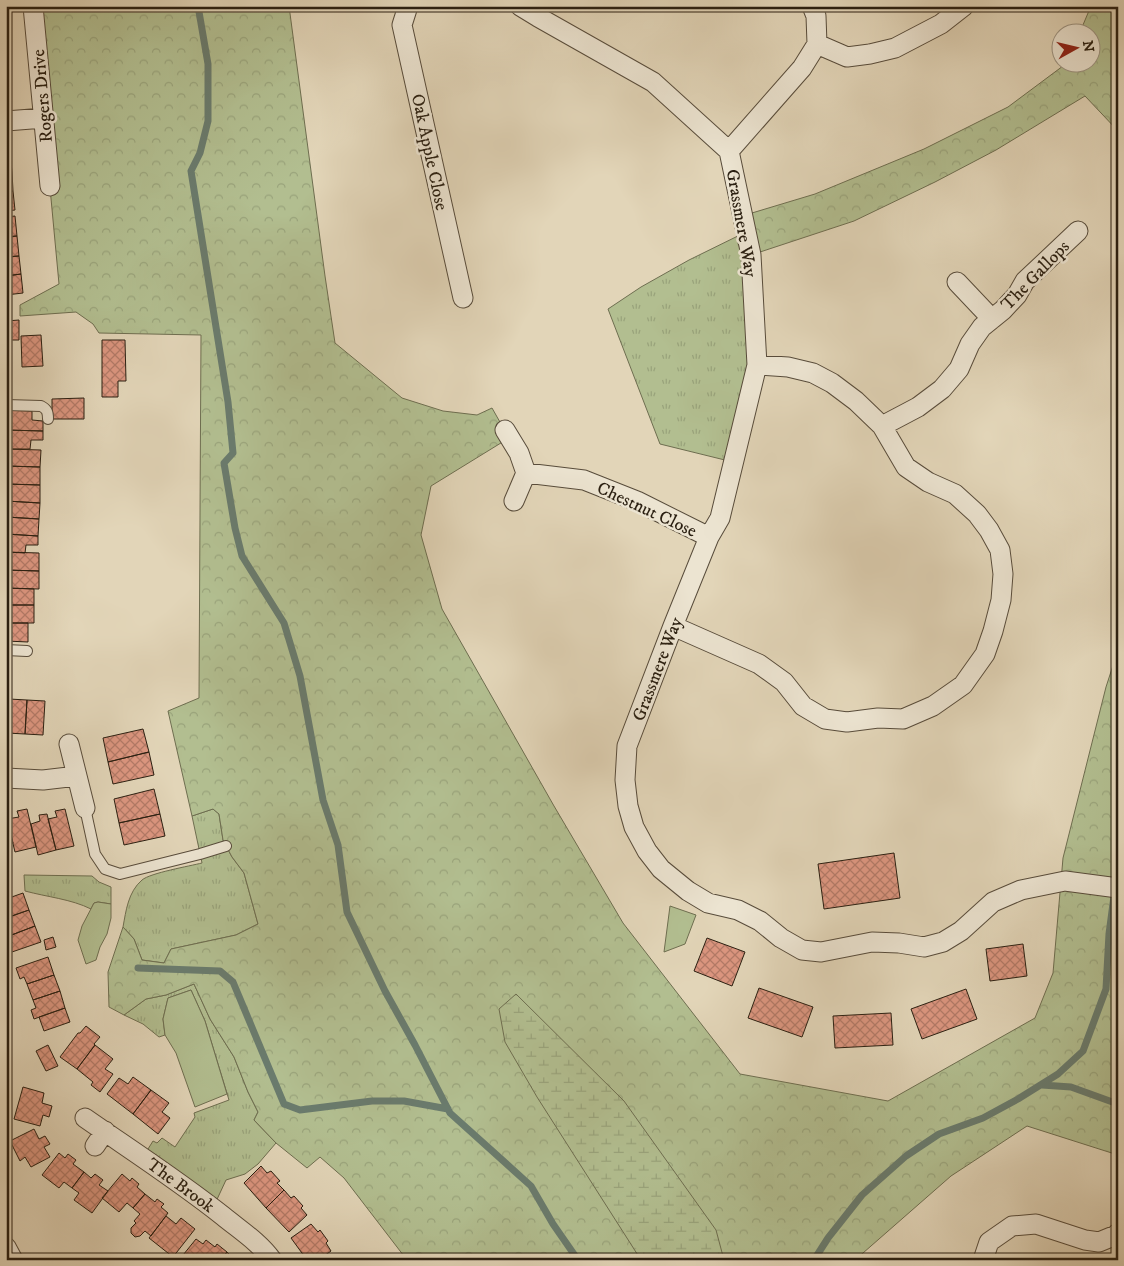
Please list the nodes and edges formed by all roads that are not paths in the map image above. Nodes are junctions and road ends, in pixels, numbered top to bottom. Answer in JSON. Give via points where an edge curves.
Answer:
{"nodes":[{"id":1,"x":33,"y":6,"type":"edge"},
{"id":2,"x":408,"y":6,"type":"edge"},
{"id":3,"x":520,"y":6,"type":"edge"},
{"id":4,"x":812,"y":6,"type":"edge"},
{"id":5,"x":964,"y":6,"type":"edge"},
{"id":6,"x":817,"y":44,"type":"junction"},
{"id":7,"x":44,"y":118,"type":"junction"},
{"id":8,"x":6,"y":122,"type":"edge"},
{"id":9,"x":729,"y":151,"type":"junction"},
{"id":10,"x":50,"y":186,"type":"dead end"},
{"id":11,"x":1078,"y":231,"type":"dead end"},
{"id":12,"x":957,"y":282,"type":"dead end"},
{"id":13,"x":463,"y":298,"type":"dead end"},
{"id":14,"x":992,"y":319,"type":"junction"},
{"id":15,"x":757,"y":365,"type":"junction"},
{"id":16,"x":6,"y":405,"type":"edge"},
{"id":17,"x":48,"y":419,"type":"dead end"},
{"id":18,"x":882,"y":426,"type":"junction"},
{"id":19,"x":505,"y":430,"type":"dead end"},
{"id":20,"x":526,"y":473,"type":"junction"},
{"id":21,"x":514,"y":501,"type":"dead end"},
{"id":22,"x":708,"y":537,"type":"junction"},
{"id":23,"x":673,"y":626,"type":"junction"},
{"id":24,"x":6,"y":650,"type":"edge"},
{"id":25,"x":27,"y":651,"type":"dead end"},
{"id":26,"x":70,"y":744,"type":"dead end"},
{"id":27,"x":77,"y":776,"type":"junction"},
{"id":28,"x":6,"y":778,"type":"edge"},
{"id":29,"x":85,"y":808,"type":"joint"},
{"id":30,"x":226,"y":846,"type":"dead end"},
{"id":31,"x":1110,"y":887,"type":"edge"},
{"id":32,"x":85,"y":1118,"type":"dead end"},
{"id":33,"x":1118,"y":1233,"type":"edge"},
{"id":34,"x":6,"y":1247,"type":"edge"},
{"id":35,"x":13,"y":1260,"type":"edge"},
{"id":36,"x":272,"y":1260,"type":"edge"},
{"id":37,"x":983,"y":1260,"type":"edge"}],
"edges":[{"from":1,"to":7,"type":"street","name":"Rogers Drive"},
{"from":2,"to":13,"type":"street","name":"Oak Apple Close","via":[[402,25]]},
{"from":3,"to":9,"type":"street","via":[[653,82]]},
{"from":4,"to":6,"type":"street","via":[[816,16]]},
{"from":5,"to":6,"type":"street","via":[[941,24],[895,48],[847,57]]},
{"from":6,"to":9,"type":"street","name":"Grassmere Way","via":[[802,68]]},
{"from":7,"to":8,"type":"street"},
{"from":7,"to":10,"type":"street","name":"Rogers Drive"},
{"from":9,"to":15,"type":"street","name":"Grassmere Way","via":[[751,255]]},
{"from":11,"to":14,"type":"street","name":"The Gallops","via":[[1025,281],[1017,295]]},
{"from":12,"to":14,"type":"street","name":"The Gallops"},
{"from":14,"to":18,"type":"street","name":"The Gallops","via":[[982,327],[959,369],[942,389],[918,407]]},
{"from":15,"to":18,"type":"street","via":[[813,373],[856,401]]},
{"from":15,"to":22,"type":"street","name":"Grassmere Way","via":[[720,518]]},
{"from":16,"to":17,"type":"lane","via":[[41,406],[48,412]]},
{"from":18,"to":23,"type":"street","via":[[906,467],[928,482],[955,494],[989,530],[1000,550],[1003,574],[1001,600],[993,631],[986,654],[963,685],[932,706],[903,719],[847,722],[825,719],[803,706],[784,682],[759,664]]},
{"from":19,"to":20,"type":"street"},
{"from":20,"to":21,"type":"street"},
{"from":20,"to":22,"type":"street","name":"Chestnut Close","via":[[584,480],[637,501]]},
{"from":22,"to":23,"type":"street","name":"Grassmere Way"},
{"from":23,"to":31,"type":"street","name":"Grassmere Way","via":[[628,746],[625,780],[628,806],[634,827],[647,851],[662,869],[708,903],[738,910],[802,950],[821,952],[872,942],[924,947],[943,942],[961,931],[993,902],[1021,890],[1065,881]]},
{"from":24,"to":25,"type":"lane"},
{"from":26,"to":27,"type":"street"},
{"from":27,"to":28,"type":"street","via":[[43,780]]},
{"from":27,"to":29,"type":"street"},
{"from":29,"to":30,"type":"lane","via":[[95,854],[105,869],[120,874]]},
{"from":32,"to":36,"type":"street","name":"The Brook","via":[[100,1139],[129,1147],[208,1204],[263,1248]]},
{"from":33,"to":37,"type":"street","via":[[1099,1242],[1036,1224],[1012,1226],[989,1242]]},
{"from":34,"to":35,"type":"street"}]}
